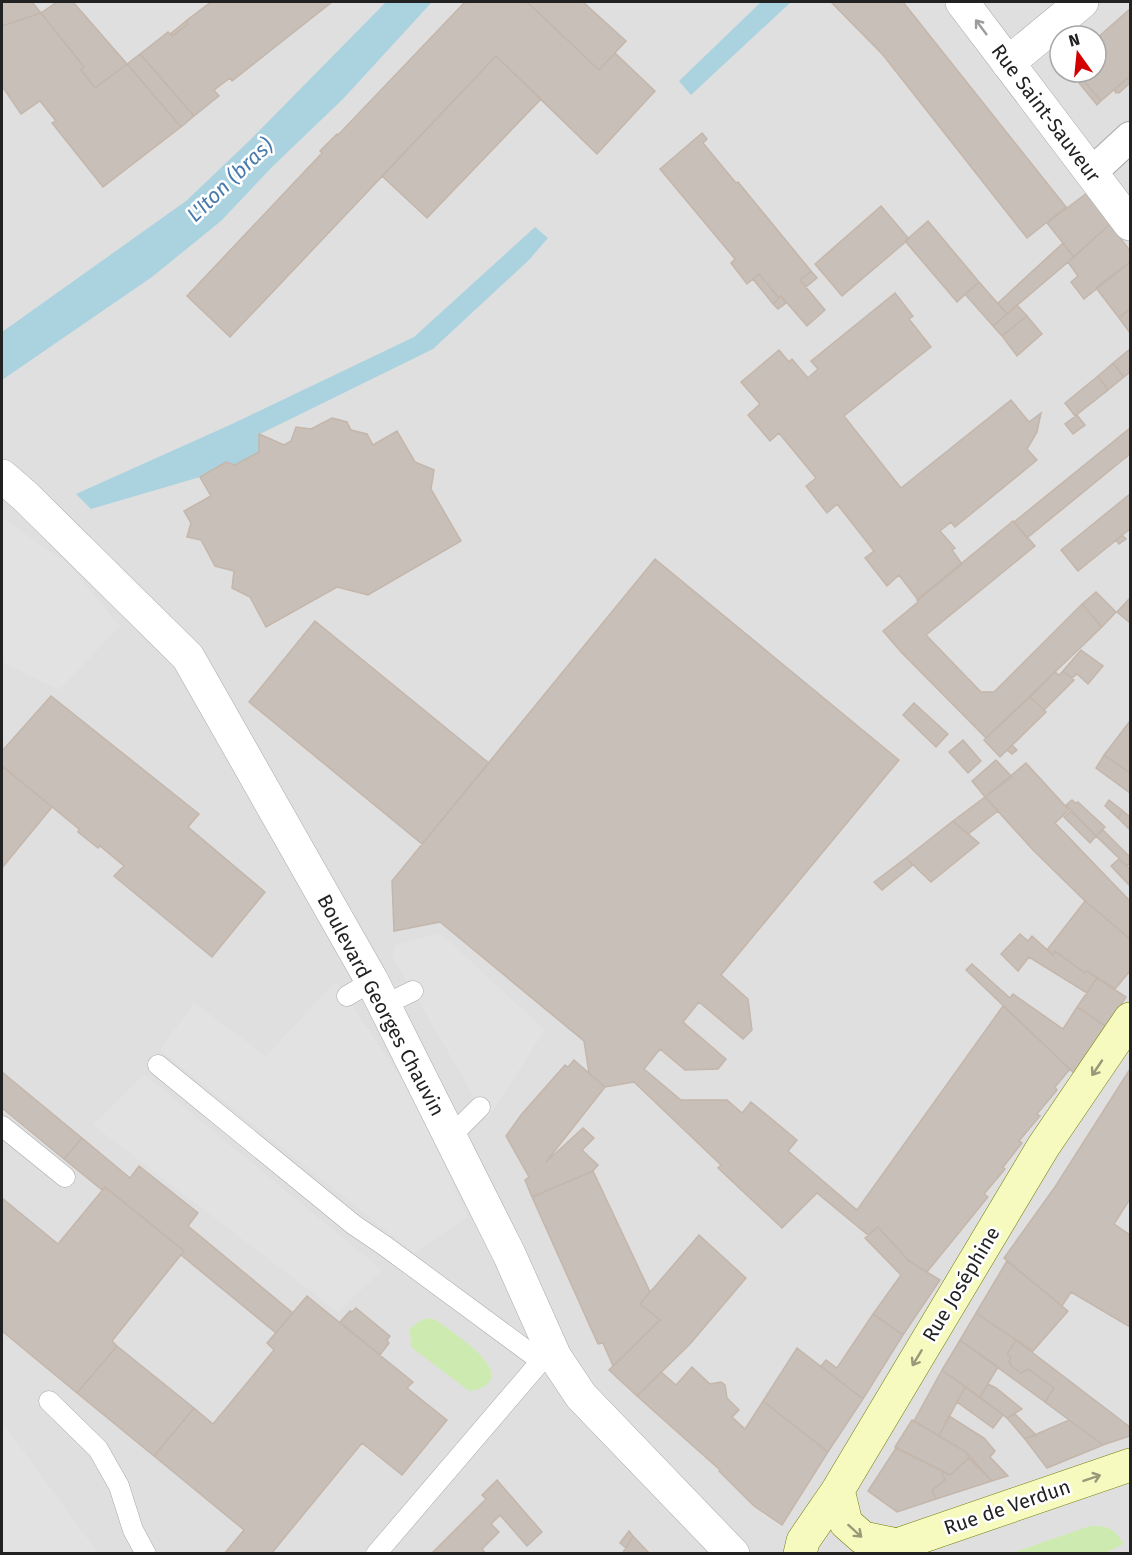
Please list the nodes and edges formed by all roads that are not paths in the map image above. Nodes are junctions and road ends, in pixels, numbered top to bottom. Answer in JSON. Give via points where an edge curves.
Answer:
{"nodes":[{"id":1,"x":962,"y":2,"type":"edge"},
{"id":2,"x":1082,"y":2,"type":"edge"},
{"id":3,"x":1008,"y":63,"type":"junction"},
{"id":4,"x":1131,"y":137,"type":"edge"},
{"id":5,"x":1091,"y":173,"type":"junction"},
{"id":6,"x":1131,"y":224,"type":"edge"},
{"id":7,"x":2,"y":476,"type":"edge"},
{"id":8,"x":413,"y":991,"type":"dead end"},
{"id":9,"x":368,"y":994,"type":"junction"},
{"id":10,"x":1131,"y":1019,"type":"edge"},
{"id":11,"x":158,"y":1065,"type":"dead end"},
{"id":12,"x":480,"y":1107,"type":"dead end"},
{"id":13,"x":2,"y":1126,"type":"edge"},
{"id":14,"x":450,"y":1137,"type":"junction"},
{"id":15,"x":65,"y":1177,"type":"dead end"},
{"id":16,"x":548,"y":1359,"type":"junction"},
{"id":17,"x":49,"y":1401,"type":"dead end"},
{"id":18,"x":1131,"y":1465,"type":"edge"},
{"id":19,"x":838,"y":1490,"type":"junction"},
{"id":20,"x":891,"y":1549,"type":"edge"},
{"id":21,"x":146,"y":1554,"type":"edge"},
{"id":22,"x":376,"y":1554,"type":"edge"},
{"id":23,"x":733,"y":1554,"type":"edge"},
{"id":24,"x":800,"y":1554,"type":"edge"}],
"edges":[{"from":3,"to":1,"type":"street","name":"Rue Saint-Sauveur","one_way":true},
{"from":2,"to":3,"type":"street"},
{"from":3,"to":5,"type":"street","name":"Rue Saint-Sauveur"},
{"from":4,"to":5,"type":"street"},
{"from":5,"to":6,"type":"street","name":"Rue Saint-Sauveur"},
{"from":7,"to":9,"type":"street","name":"Boulevard Georges Chauvin","via":[[188,657]]},
{"from":8,"to":9,"type":"lane"},
{"from":9,"to":14,"type":"street","name":"Boulevard Georges Chauvin"},
{"from":10,"to":19,"type":"main road","name":"Rue Joséphine","one_way":true,"via":[[1043,1147]]},
{"from":11,"to":16,"type":"lane","via":[[354,1225]]},
{"from":12,"to":14,"type":"lane"},
{"from":13,"to":15,"type":"lane"},
{"from":14,"to":16,"type":"street","name":"Boulevard Georges Chauvin","via":[[508,1254]]},
{"from":16,"to":22,"type":"lane"},
{"from":16,"to":23,"type":"street","name":"Boulevard Georges Chauvin"},
{"from":17,"to":21,"type":"lane","via":[[98,1449]]},
{"from":20,"to":18,"type":"main road","name":"Rue de Verdun","one_way":true},
{"from":19,"to":20,"type":"main road","one_way":true,"via":[[846,1523],[863,1538]]},
{"from":19,"to":24,"type":"main road","name":"Rue Joséphine","via":[[803,1541]]}]}
